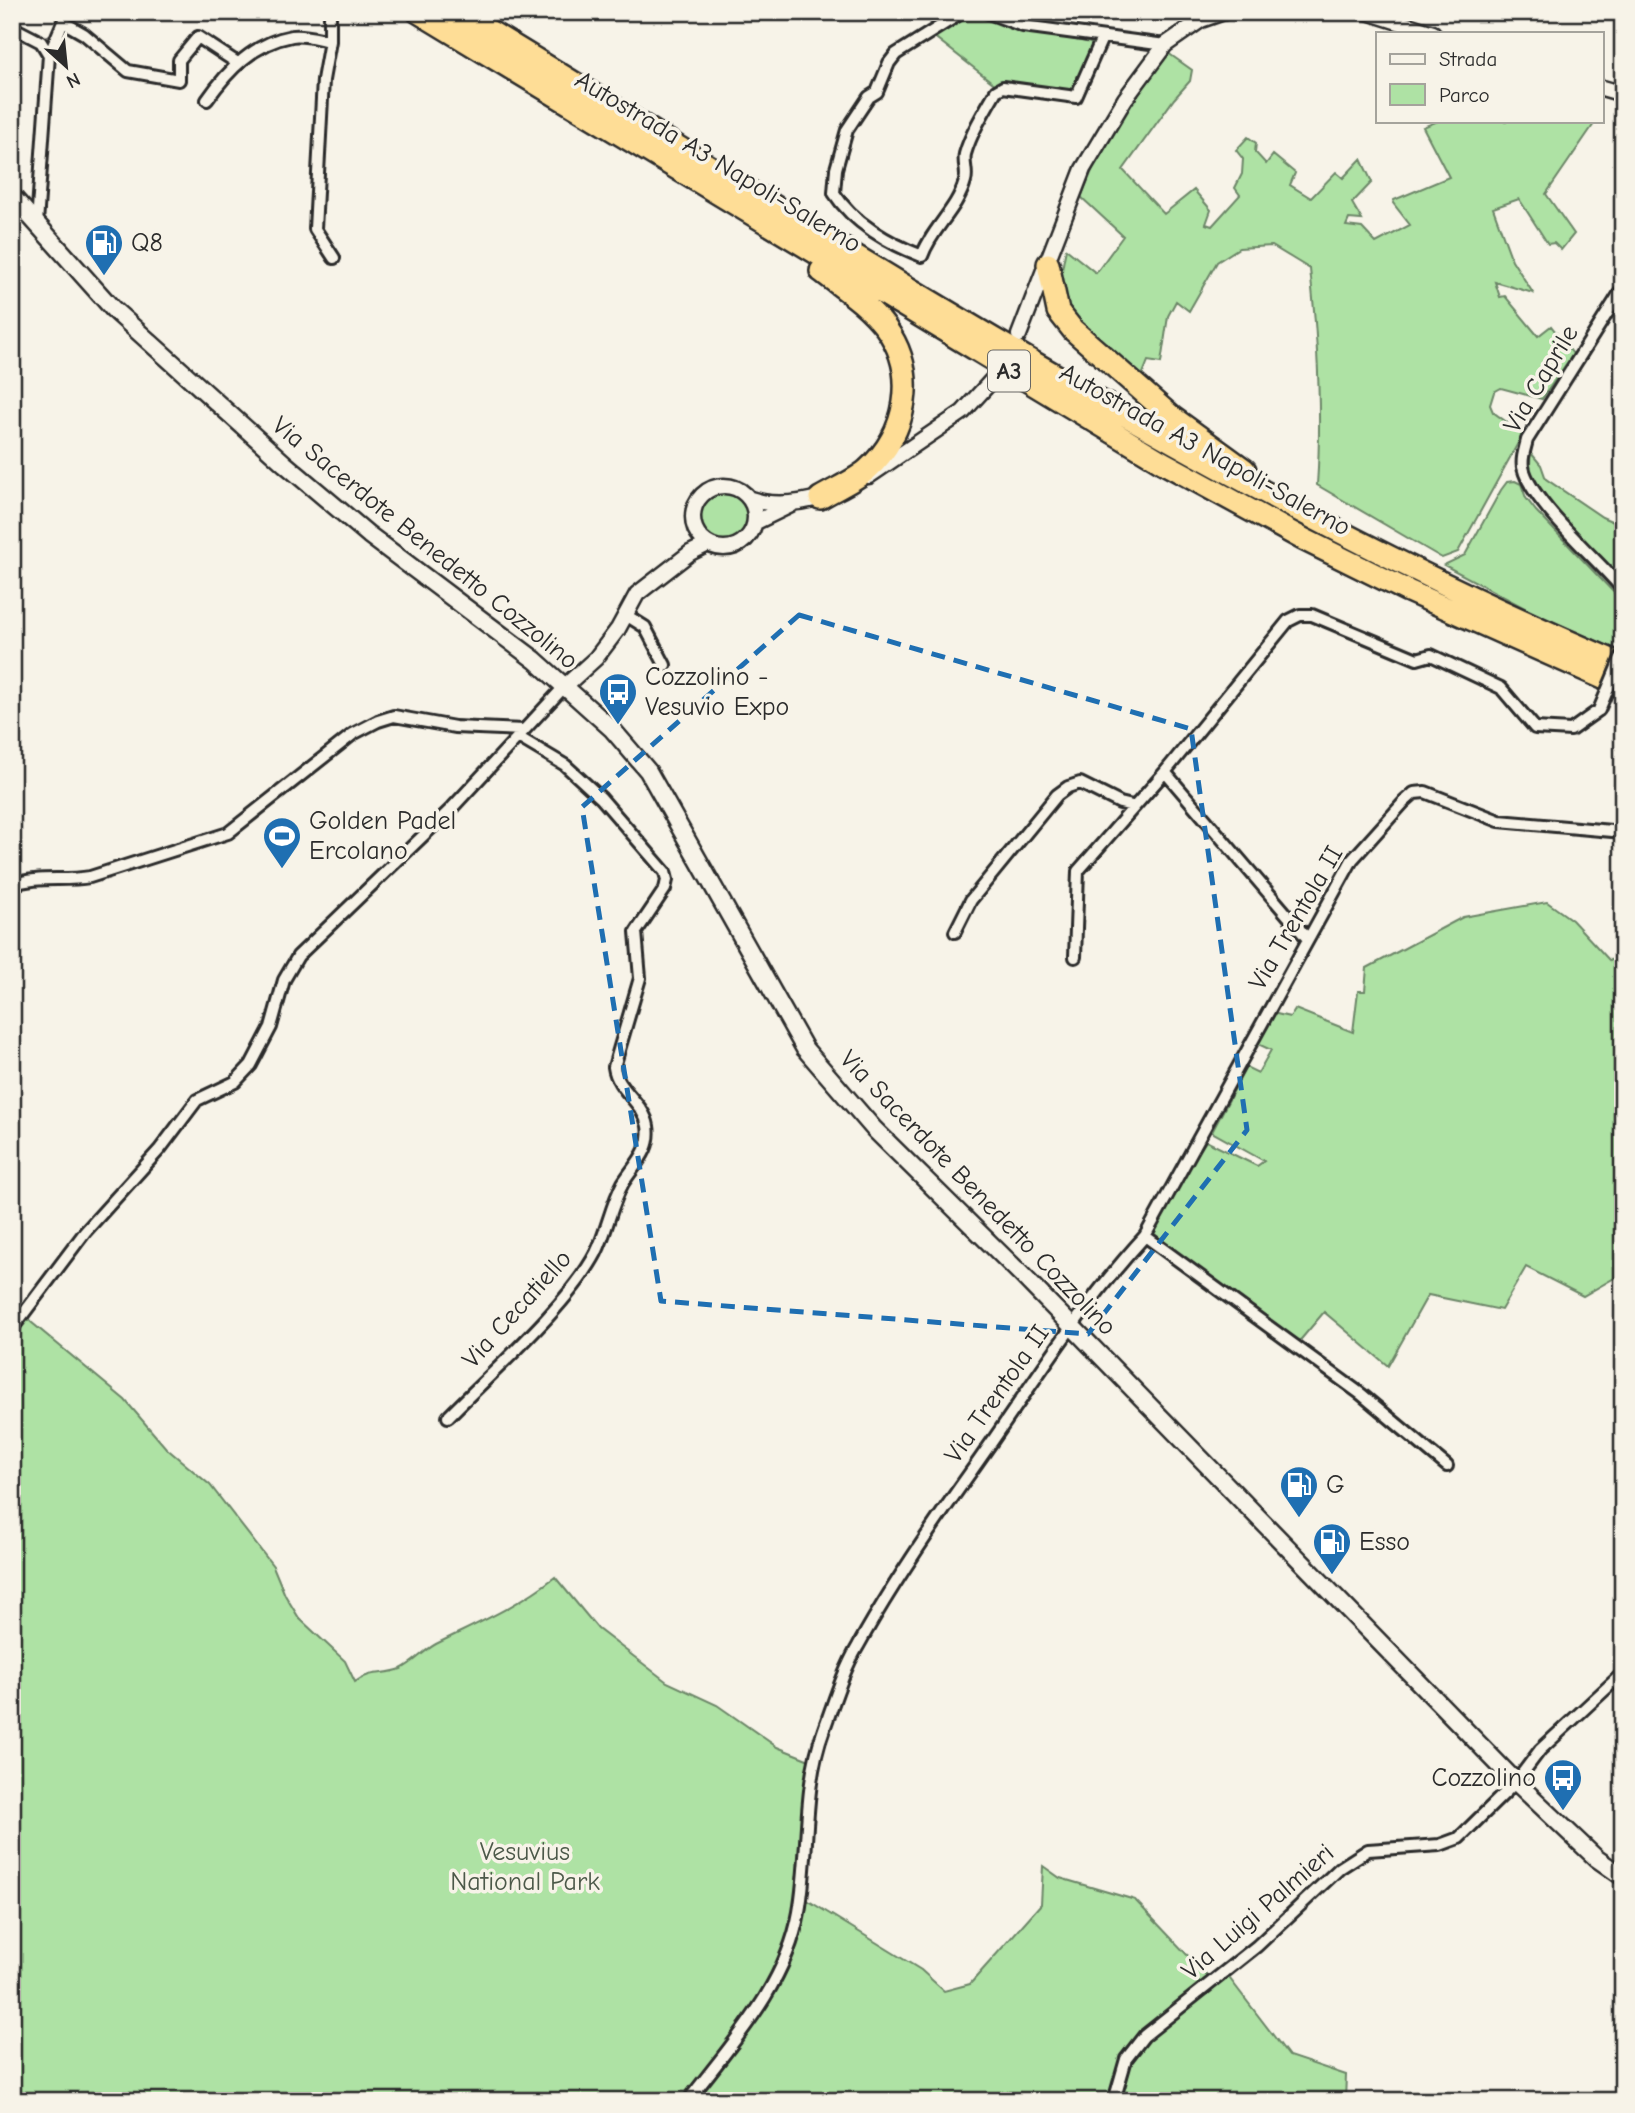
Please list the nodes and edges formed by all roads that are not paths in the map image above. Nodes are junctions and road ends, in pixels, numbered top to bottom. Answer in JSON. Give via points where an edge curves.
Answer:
{"nodes":[{"id":1,"x":330,"y":12,"type":"edge"},
{"id":2,"x":418,"y":12,"type":"edge"},
{"id":3,"x":458,"y":12,"type":"edge"},
{"id":4,"x":963,"y":12,"type":"edge"},
{"id":5,"x":986,"y":12,"type":"edge"},
{"id":6,"x":1224,"y":12,"type":"edge"},
{"id":7,"x":1367,"y":12,"type":"edge"},
{"id":8,"x":12,"y":27,"type":"edge"},
{"id":9,"x":1430,"y":32,"type":"edge"},
{"id":10,"x":1102,"y":38,"type":"junction"},
{"id":11,"x":331,"y":41,"type":"junction"},
{"id":12,"x":1165,"y":45,"type":"junction"},
{"id":13,"x":49,"y":55,"type":"junction"},
{"id":14,"x":236,"y":62,"type":"junction"},
{"id":15,"x":1604,"y":89,"type":"edge"},
{"id":16,"x":1623,"y":94,"type":"edge"},
{"id":17,"x":207,"y":100,"type":"dead end"},
{"id":18,"x":700,"y":184,"type":"junction"},
{"id":19,"x":12,"y":196,"type":"edge"},
{"id":20,"x":37,"y":223,"type":"junction"},
{"id":21,"x":334,"y":258,"type":"dead end"},
{"id":22,"x":1048,"y":264,"type":"junction"},
{"id":23,"x":1623,"y":288,"type":"edge"},
{"id":24,"x":1019,"y":334,"type":"dead end"},
{"id":25,"x":994,"y":378,"type":"dead end"},
{"id":26,"x":820,"y":498,"type":"junction"},
{"id":27,"x":751,"y":499,"type":"junction"},
{"id":28,"x":798,"y":502,"type":"junction"},
{"id":29,"x":756,"y":522,"type":"junction"},
{"id":30,"x":696,"y":531,"type":"junction"},
{"id":31,"x":708,"y":544,"type":"junction"},
{"id":32,"x":690,"y":553,"type":"junction"},
{"id":33,"x":1411,"y":570,"type":"junction"},
{"id":34,"x":1623,"y":590,"type":"edge"},
{"id":35,"x":626,"y":615,"type":"junction"},
{"id":36,"x":1623,"y":653,"type":"edge"},
{"id":37,"x":665,"y":665,"type":"dead end"},
{"id":38,"x":1623,"y":665,"type":"edge"},
{"id":39,"x":564,"y":687,"type":"junction"},
{"id":40,"x":1623,"y":687,"type":"edge"},
{"id":41,"x":521,"y":734,"type":"junction"},
{"id":42,"x":1165,"y":772,"type":"junction"},
{"id":43,"x":1132,"y":806,"type":"junction"},
{"id":44,"x":1623,"y":832,"type":"edge"},
{"id":45,"x":12,"y":885,"type":"edge"},
{"id":46,"x":955,"y":932,"type":"dead end"},
{"id":47,"x":1307,"y":938,"type":"junction"},
{"id":48,"x":1075,"y":957,"type":"dead end"},
{"id":49,"x":1145,"y":1236,"type":"junction"},
{"id":50,"x":1073,"y":1327,"type":"junction"},
{"id":51,"x":12,"y":1329,"type":"edge"},
{"id":52,"x":448,"y":1416,"type":"dead end"},
{"id":53,"x":1447,"y":1466,"type":"dead end"},
{"id":54,"x":1623,"y":1673,"type":"edge"},
{"id":55,"x":1516,"y":1782,"type":"junction"},
{"id":56,"x":1623,"y":1877,"type":"edge"},
{"id":57,"x":688,"y":2101,"type":"edge"},
{"id":58,"x":1114,"y":2101,"type":"edge"}],
"edges":[{"from":1,"to":11,"type":"street"},
{"from":2,"to":18,"type":"highway","name":"Autostrada A3 Napoli-Salerno","number":"A3"},
{"from":3,"to":33,"type":"highway","name":"Autostrada A3 Napoli-Salerno","number":"A3","via":[[1163,440]]},
{"from":4,"to":10,"type":"street","via":[[896,54],[877,92],[847,130],[835,177],[834,193],[853,216],[922,256],[967,179],[964,162],[968,147],[996,91],[1003,87],[1076,97]]},
{"from":5,"to":10,"type":"street","via":[[1023,26]]},
{"from":6,"to":12,"type":"street","via":[[1201,20]]},
{"from":7,"to":9,"type":"street"},
{"from":8,"to":13,"type":"street","via":[[41,42]]},
{"from":10,"to":12,"type":"street"},
{"from":11,"to":14,"type":"street","via":[[293,36]]},
{"from":11,"to":21,"type":"street","via":[[323,80],[315,229]]},
{"from":12,"to":22,"type":"street","via":[[1125,99],[1083,169]]},
{"from":13,"to":14,"type":"street","via":[[63,22],[128,71],[179,80],[179,60],[198,37]]},
{"from":13,"to":20,"type":"street"},
{"from":14,"to":17,"type":"street"},
{"from":15,"to":16,"type":"street"},
{"from":18,"to":26,"type":"highway","via":[[740,218],[863,303],[886,329],[899,354],[905,381],[897,430],[884,453],[864,472]]},
{"from":18,"to":40,"type":"highway","name":"Autostrada A3 Napoli-Salerno","number":"A3","via":[[1198,482],[1408,591]]},
{"from":19,"to":20,"type":"main road","name":"Via Sacerdote Benedetto Cozzolino"},
{"from":20,"to":39,"type":"main road","name":"Via Sacerdote Benedetto Cozzolino","via":[[113,309],[285,464]]},
{"from":22,"to":24,"type":"street"},
{"from":22,"to":33,"type":"highway","via":[[1058,311],[1073,330],[1172,418],[1222,455],[1362,536]]},
{"from":23,"to":34,"type":"street","name":"Via Caprile","via":[[1527,440],[1523,469],[1547,509]]},
{"from":25,"to":26,"type":"street","via":[[963,412],[904,454],[847,490]]},
{"from":26,"to":28,"type":"street"},
{"from":27,"to":28,"type":"street"},
{"from":27,"to":29,"type":"street"},
{"from":27,"to":30,"type":"street","via":[[732,486],[709,490],[694,508]]},
{"from":28,"to":29,"type":"street"},
{"from":29,"to":31,"type":"street","via":[[751,534],[731,548]]},
{"from":30,"to":31,"type":"street"},
{"from":30,"to":32,"type":"street"},
{"from":31,"to":32,"type":"street"},
{"from":32,"to":35,"type":"street","via":[[637,594]]},
{"from":33,"to":38,"type":"highway","name":"Autostrada A3 Napoli-Salerno","number":"A3"},
{"from":35,"to":37,"type":"street","via":[[645,627]]},
{"from":35,"to":39,"type":"street","via":[[596,658]]},
{"from":36,"to":42,"type":"street","bridge":true,"via":[[1599,710],[1571,730],[1535,729],[1501,688],[1431,655],[1417,659],[1312,615],[1300,615],[1288,621]]},
{"from":39,"to":41,"type":"street"},
{"from":39,"to":50,"type":"main road","name":"Via Sacerdote Benedetto Cozzolino","via":[[612,729],[648,771],[805,1049],[874,1129]]},
{"from":41,"to":45,"type":"street","via":[[394,716],[353,734],[228,833],[90,877],[33,878]]},
{"from":41,"to":51,"type":"street","via":[[451,809],[298,956],[251,1065],[234,1083],[197,1100],[85,1232]]},
{"from":41,"to":52,"type":"street","name":"Via Cecatiello","via":[[601,798],[665,872],[665,889],[636,932],[640,978],[614,1067],[615,1076],[645,1119],[648,1147],[622,1185],[596,1254],[564,1297]]},
{"from":42,"to":43,"type":"street"},
{"from":42,"to":47,"type":"street"},
{"from":43,"to":46,"type":"street","via":[[1080,783],[1068,787],[971,900]]},
{"from":43,"to":48,"type":"street","via":[[1077,872]]},
{"from":44,"to":47,"type":"street","name":"Via Trentola II","via":[[1499,821],[1425,792],[1414,793],[1352,860]]},
{"from":47,"to":49,"type":"street","name":"Via Trentola II"},
{"from":49,"to":50,"type":"street","name":"Via Trentola II","via":[[1099,1285]]},
{"from":49,"to":53,"type":"street","via":[[1361,1394]]},
{"from":50,"to":55,"type":"main road","name":"Via Sacerdote Benedetto Cozzolino"},
{"from":50,"to":57,"type":"street","name":"Via Trentola II","via":[[1050,1353],[936,1519],[856,1648],[814,1761],[800,1908],[790,1949],[744,2032]]},
{"from":54,"to":55,"type":"street","name":"Via Luigi Palmieri","via":[[1540,1750]]},
{"from":55,"to":56,"type":"main road","name":"Via Sacerdote Benedetto Cozzolino","via":[[1596,1858]]},
{"from":55,"to":58,"type":"street","name":"Via Luigi Palmieri","via":[[1469,1831],[1449,1843],[1378,1847],[1340,1868],[1257,1947],[1144,2036],[1126,2059]]}]}
